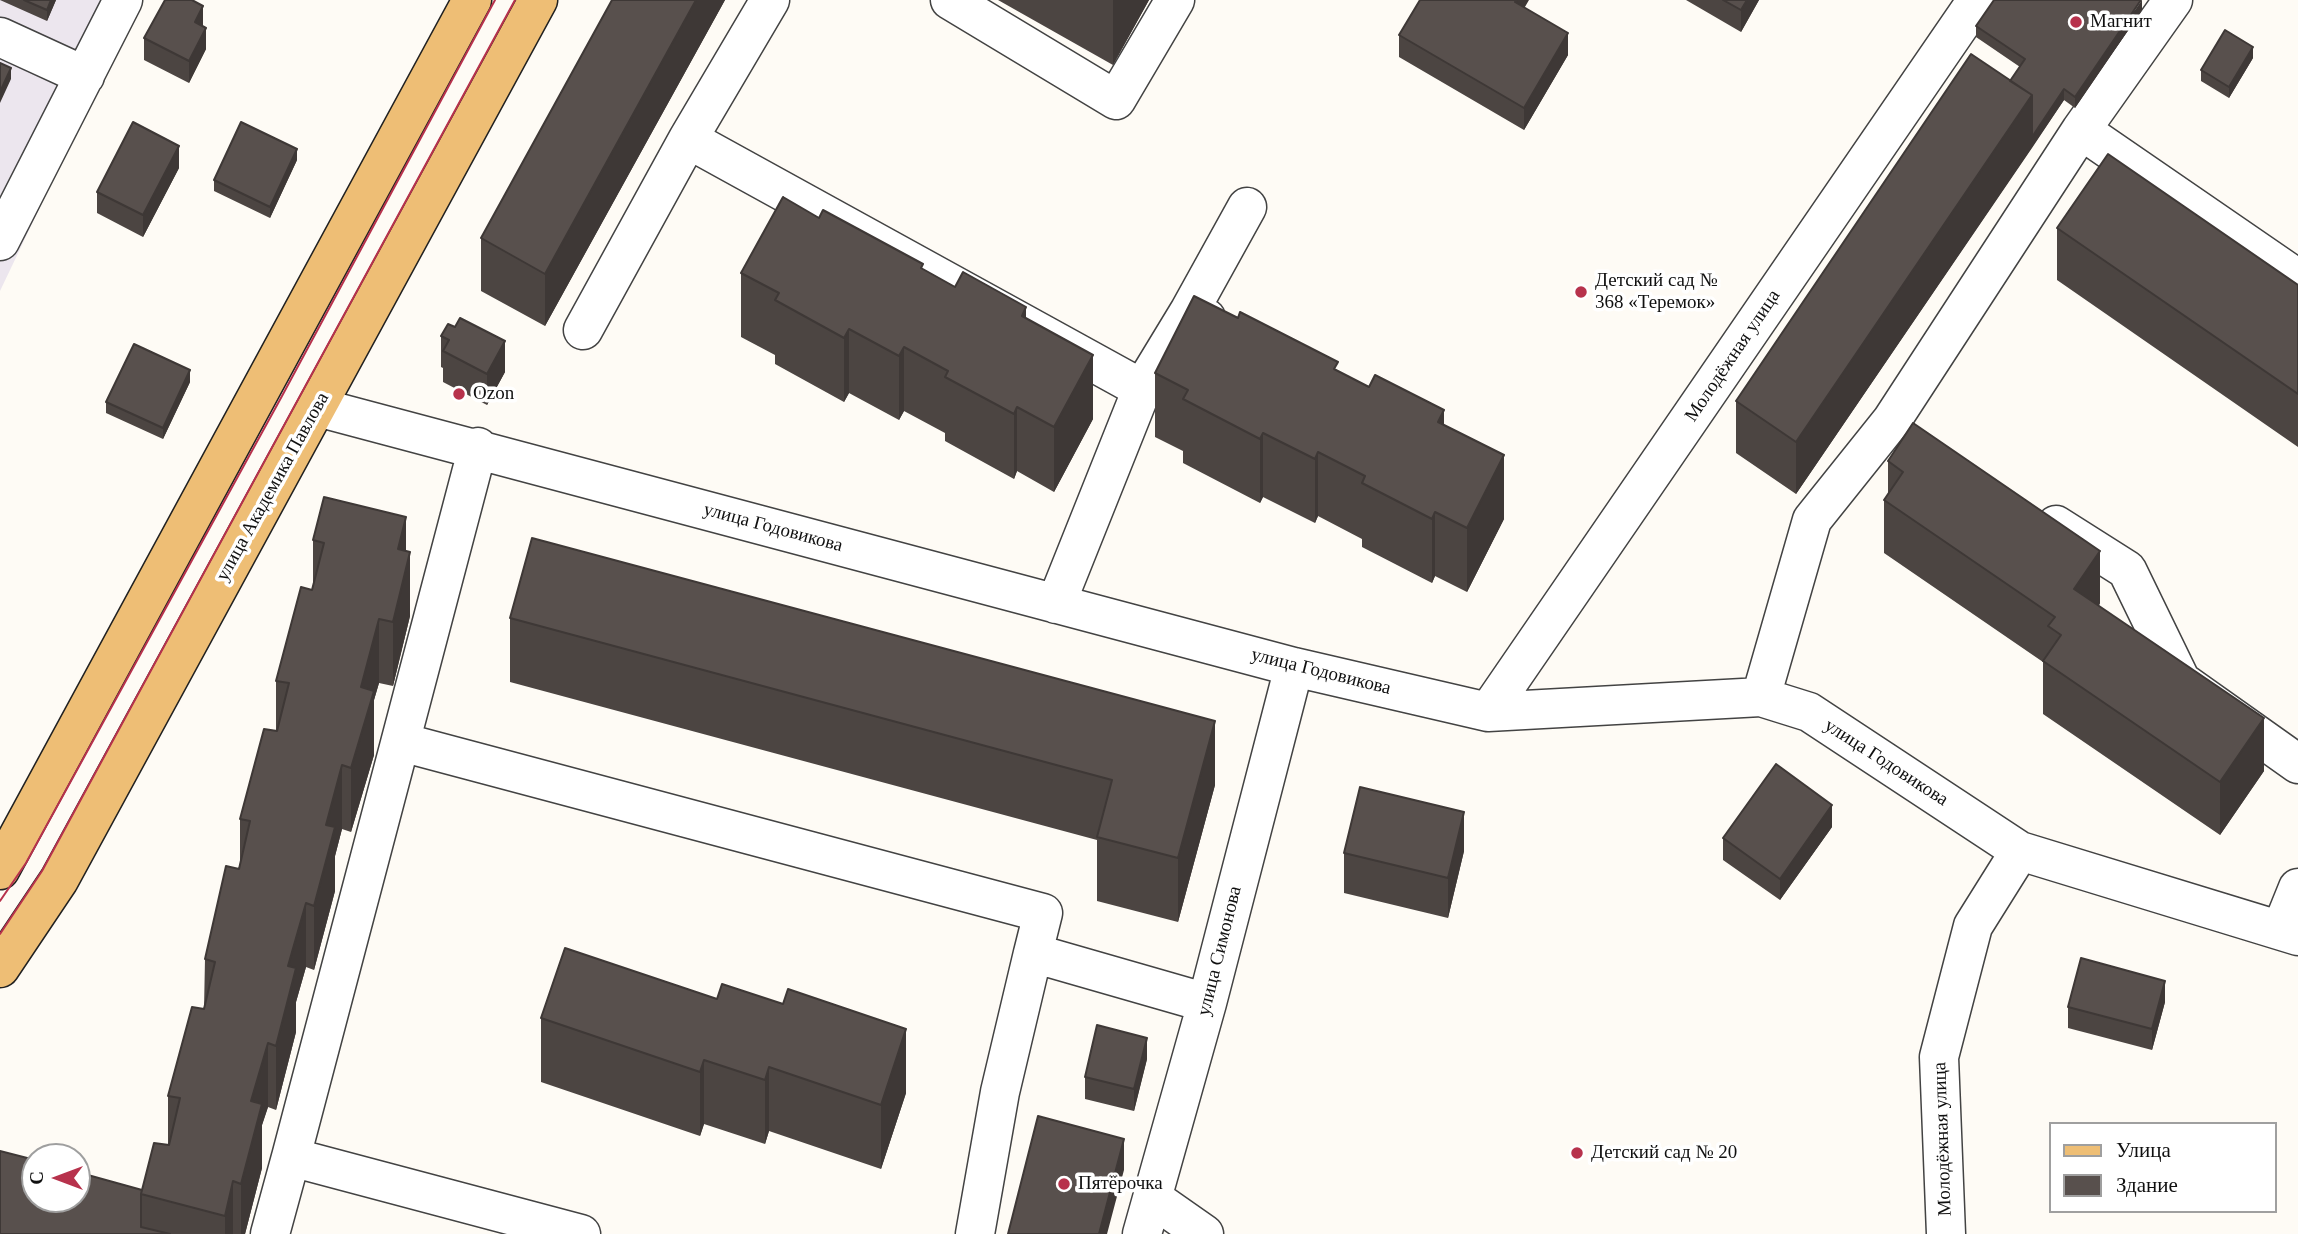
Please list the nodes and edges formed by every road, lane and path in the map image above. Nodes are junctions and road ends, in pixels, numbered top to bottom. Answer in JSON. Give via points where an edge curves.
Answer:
{"nodes":[{"id":1,"x":124,"y":0,"type":"edge"},
{"id":2,"x":472,"y":0,"type":"edge"},
{"id":3,"x":538,"y":0,"type":"edge"},
{"id":4,"x":770,"y":0,"type":"edge"},
{"id":5,"x":950,"y":0,"type":"edge"},
{"id":6,"x":1175,"y":0,"type":"edge"},
{"id":7,"x":1977,"y":0,"type":"edge"},
{"id":8,"x":2173,"y":0,"type":"edge"},
{"id":9,"x":0,"y":37,"type":"edge"},
{"id":10,"x":85,"y":76,"type":"junction"},
{"id":11,"x":2081,"y":130,"type":"junction"},
{"id":12,"x":688,"y":139,"type":"junction"},
{"id":13,"x":1247,"y":207,"type":"dead end"},
{"id":14,"x":6,"y":217,"type":"edge"},
{"id":15,"x":2298,"y":279,"type":"edge"},
{"id":16,"x":1190,"y":310,"type":"junction"},
{"id":17,"x":583,"y":330,"type":"dead end"},
{"id":18,"x":1238,"y":334,"type":"edge"},
{"id":19,"x":1142,"y":389,"type":"junction"},
{"id":20,"x":317,"y":407,"type":"junction"},
{"id":21,"x":478,"y":447,"type":"junction"},
{"id":22,"x":2021,"y":502,"type":"edge"},
{"id":23,"x":1056,"y":604,"type":"junction"},
{"id":24,"x":1294,"y":667,"type":"junction"},
{"id":25,"x":1761,"y":697,"type":"junction"},
{"id":26,"x":1489,"y":712,"type":"junction"},
{"id":27,"x":401,"y":741,"type":"junction"},
{"id":28,"x":2298,"y":765,"type":"edge"},
{"id":29,"x":2020,"y":852,"type":"junction"},
{"id":30,"x":0,"y":870,"type":"edge"},
{"id":31,"x":2298,"y":888,"type":"edge"},
{"id":32,"x":2289,"y":933,"type":"edge"},
{"id":33,"x":1033,"y":953,"type":"junction"},
{"id":34,"x":0,"y":968,"type":"edge"},
{"id":35,"x":1207,"y":1003,"type":"junction"},
{"id":36,"x":290,"y":1157,"type":"junction"},
{"id":37,"x":1148,"y":1216,"type":"edge"},
{"id":38,"x":270,"y":1234,"type":"edge"},
{"id":39,"x":580,"y":1234,"type":"edge"},
{"id":40,"x":975,"y":1234,"type":"edge"},
{"id":41,"x":1203,"y":1234,"type":"edge"},
{"id":42,"x":1946,"y":1234,"type":"edge"}],
"edges":[{"from":1,"to":10,"type":"street"},
{"from":2,"to":30,"type":"main road"},
{"from":3,"to":20,"type":"main road","name":"улица Академика Павлова"},
{"from":4,"to":12,"type":"street"},
{"from":5,"to":6,"type":"street","via":[[1116,100]]},
{"from":7,"to":26,"type":"street","name":"Молодёжная улица"},
{"from":8,"to":11,"type":"street"},
{"from":9,"to":10,"type":"street"},
{"from":10,"to":14,"type":"street"},
{"from":11,"to":15,"type":"street"},
{"from":11,"to":25,"type":"street","via":[[1904,428],[1812,520]]},
{"from":12,"to":17,"type":"street"},
{"from":12,"to":19,"type":"street"},
{"from":13,"to":16,"type":"street"},
{"from":16,"to":18,"type":"street"},
{"from":16,"to":19,"type":"street"},
{"from":19,"to":23,"type":"street"},
{"from":20,"to":21,"type":"street","name":"улица Годовикова"},
{"from":20,"to":34,"type":"main road","name":"улица Академика Павлова","via":[[59,880]]},
{"from":21,"to":23,"type":"street","name":"улица Годовикова"},
{"from":21,"to":27,"type":"street"},
{"from":22,"to":28,"type":"street","via":[[2127,570],[2181,681]]},
{"from":23,"to":24,"type":"street","name":"улица Годовикова"},
{"from":24,"to":26,"type":"street","name":"улица Годовикова"},
{"from":24,"to":35,"type":"street","name":"улица Симонова"},
{"from":25,"to":26,"type":"street","name":"улица Годовикова"},
{"from":25,"to":29,"type":"street","name":"улица Годовикова","via":[[1809,712]]},
{"from":27,"to":33,"type":"street","via":[[1043,913]]},
{"from":27,"to":36,"type":"street"},
{"from":29,"to":32,"type":"street","name":"улица Годовикова"},
{"from":29,"to":42,"type":"street","name":"Молодёжная улица","via":[[1973,926],[1939,1057]]},
{"from":31,"to":32,"type":"street"},
{"from":33,"to":35,"type":"street"},
{"from":33,"to":40,"type":"street","via":[[1000,1092]]},
{"from":35,"to":37,"type":"street","name":"улица Симонова"},
{"from":36,"to":38,"type":"street"},
{"from":36,"to":39,"type":"street"},
{"from":37,"to":41,"type":"street"}]}
